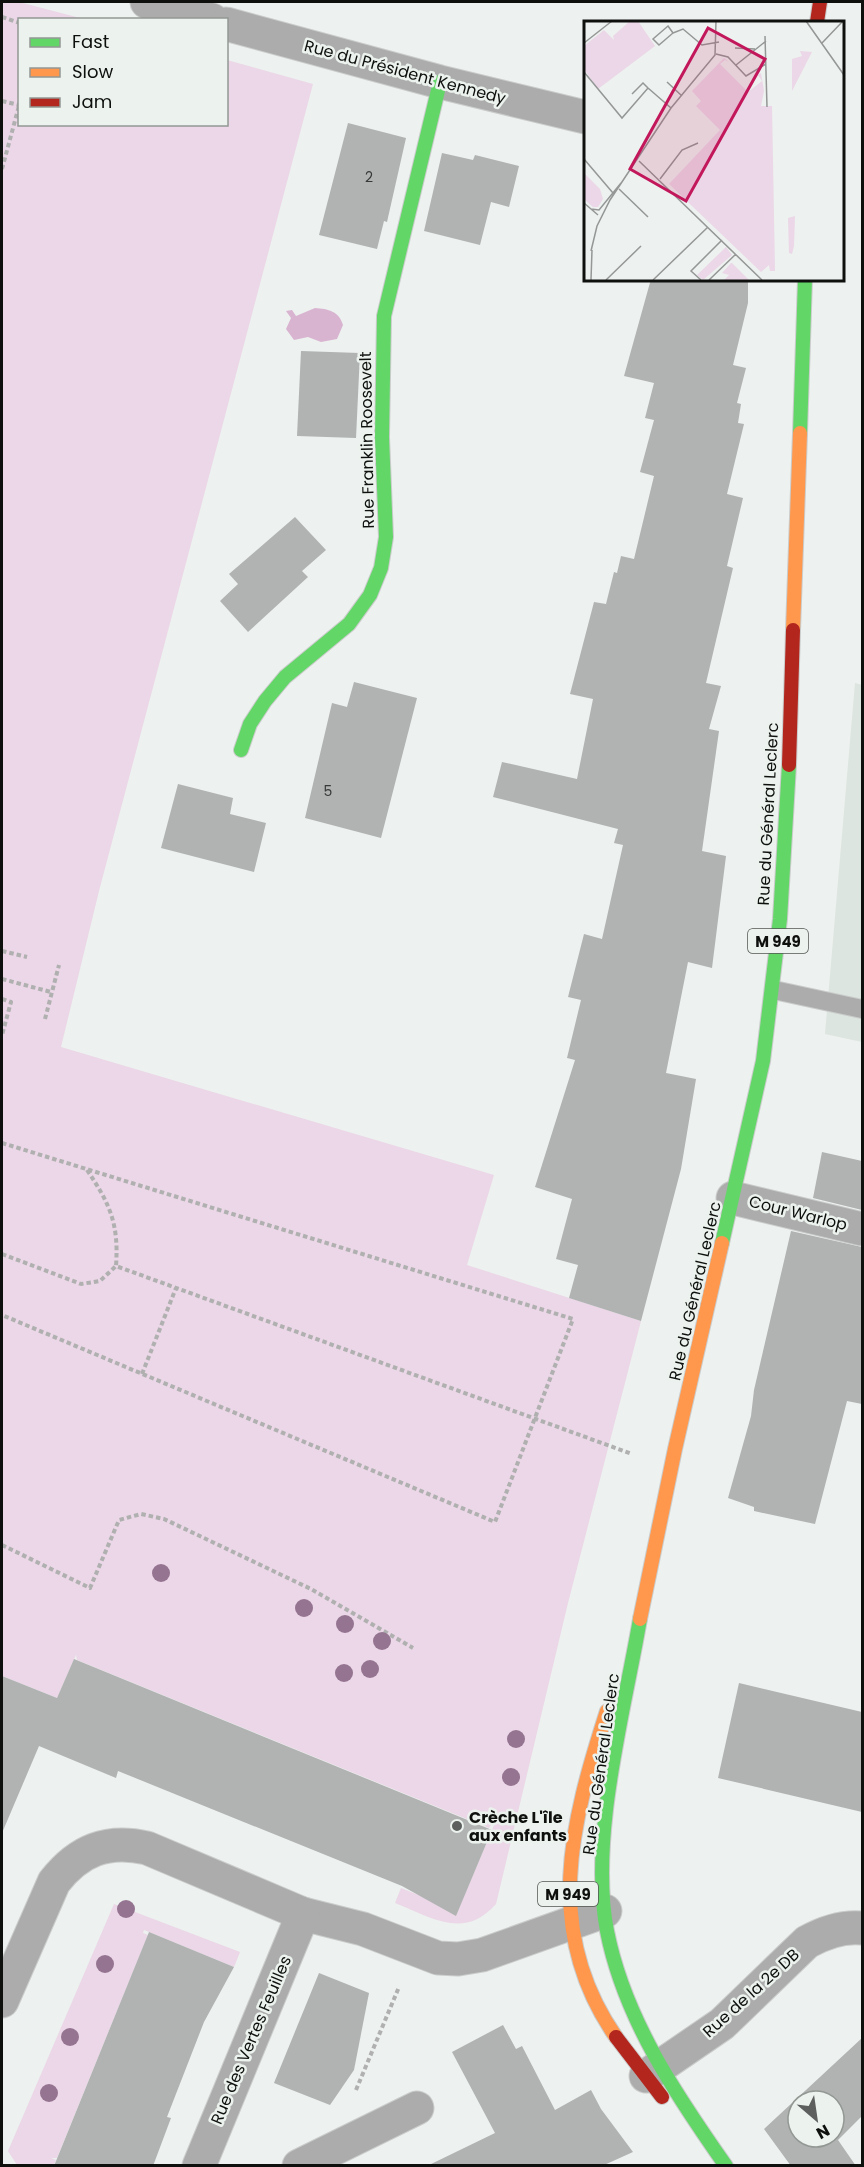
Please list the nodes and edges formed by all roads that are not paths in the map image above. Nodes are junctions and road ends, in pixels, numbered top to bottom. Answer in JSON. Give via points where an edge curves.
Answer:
{"nodes":[{"id":1,"x":147,"y":2,"type":"edge"},
{"id":2,"x":820,"y":2,"type":"edge"},
{"id":3,"x":205,"y":18,"type":"edge"},
{"id":4,"x":817,"y":21,"type":"edge"},
{"id":5,"x":228,"y":25,"type":"edge"},
{"id":6,"x":440,"y":82,"type":"junction"},
{"id":7,"x":584,"y":117,"type":"edge"},
{"id":8,"x":805,"y":280,"type":"edge"},
{"id":9,"x":241,"y":750,"type":"dead end"},
{"id":10,"x":774,"y":990,"type":"junction"},
{"id":11,"x":862,"y":1009,"type":"edge"},
{"id":12,"x":733,"y":1198,"type":"junction"},
{"id":13,"x":862,"y":1229,"type":"edge"},
{"id":14,"x":644,"y":1589,"type":"junction"},
{"id":15,"x":605,"y":1911,"type":"junction"},
{"id":16,"x":303,"y":1914,"type":"junction"},
{"id":17,"x":572,"y":1923,"type":"junction"},
{"id":18,"x":862,"y":1928,"type":"edge"},
{"id":19,"x":2,"y":2001,"type":"edge"},
{"id":20,"x":654,"y":2070,"type":"junction"},
{"id":21,"x":417,"y":2108,"type":"dead end"},
{"id":22,"x":199,"y":2166,"type":"edge"},
{"id":23,"x":299,"y":2166,"type":"edge"},
{"id":24,"x":716,"y":2166,"type":"edge"},
{"id":25,"x":726,"y":2166,"type":"edge"}],
"edges":[{"from":1,"to":3,"type":"street"},
{"from":2,"to":4,"type":"main road"},
{"from":5,"to":6,"type":"street","name":"Rue du Président Kennedy"},
{"from":6,"to":7,"type":"street","name":"Rue du Président Kennedy"},
{"from":6,"to":9,"type":"main road","name":"Rue Franklin Roosevelt","via":[[384,316],[382,437],[386,537],[381,568],[370,595],[349,624],[285,677],[265,701],[250,724]]},
{"from":8,"to":10,"type":"main road","name":"Rue du Général Leclerc","number":"M 949","via":[[787,812]]},
{"from":10,"to":11,"type":"lane"},
{"from":10,"to":12,"type":"main road","name":"Rue du Général Leclerc","number":"M 949","via":[[764,1061]]},
{"from":12,"to":13,"type":"street","name":"Cour Warlop"},
{"from":12,"to":14,"type":"main road","name":"Rue du Général Leclerc","number":"M 949"},
{"from":14,"to":15,"type":"main road","name":"Rue du Général Leclerc","number":"M 949","via":[[606,1824]]},
{"from":14,"to":17,"type":"main road","name":"Rue du Général Leclerc","number":"M 949","via":[[573,1822],[567,1865]]},
{"from":15,"to":17,"type":"street"},
{"from":15,"to":20,"type":"main road","name":"Rue du Général Leclerc","number":"M 949","via":[[614,1960]]},
{"from":16,"to":17,"type":"street","via":[[363,1929],[438,1958],[458,1959],[514,1946]]},
{"from":16,"to":19,"type":"street","via":[[147,1848],[124,1843],[104,1846],[82,1856],[54,1882]]},
{"from":16,"to":22,"type":"street","name":"Rue des Vertes Feuilles"},
{"from":17,"to":20,"type":"main road","name":"Rue du Général Leclerc","number":"M 949","via":[[590,1992],[609,2025]]},
{"from":18,"to":20,"type":"street","name":"Rue de la 2e DB","via":[[842,1928],[807,1942],[722,2024]]},
{"from":20,"to":24,"type":"main road","name":"Rue du Général Leclerc","number":"M 949"},
{"from":20,"to":25,"type":"main road","name":"Rue du Général Leclerc","number":"M 949"},
{"from":21,"to":23,"type":"street"}]}
